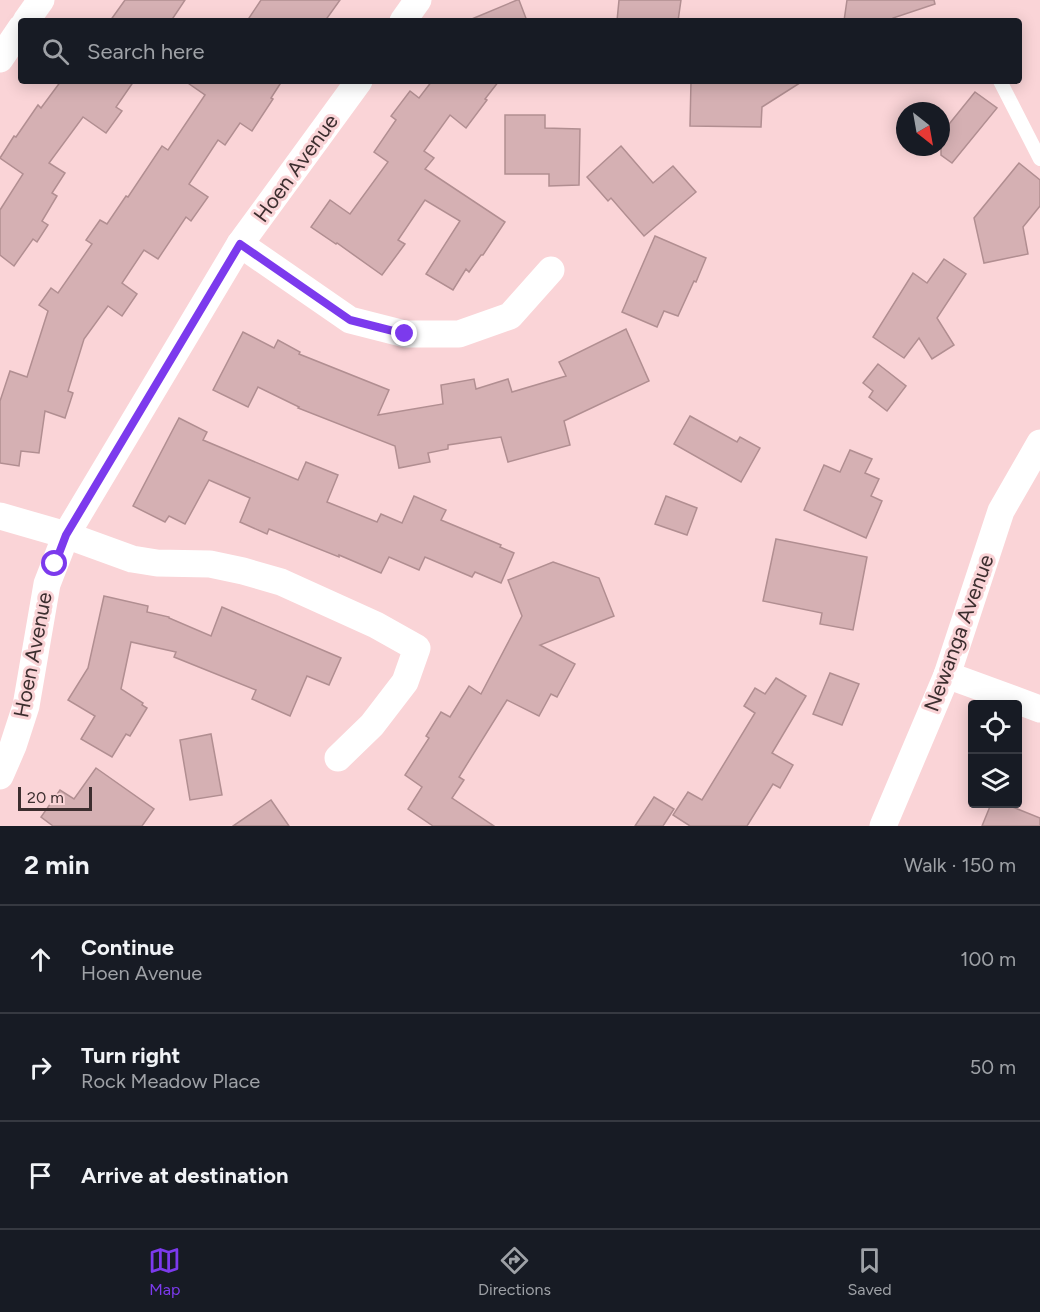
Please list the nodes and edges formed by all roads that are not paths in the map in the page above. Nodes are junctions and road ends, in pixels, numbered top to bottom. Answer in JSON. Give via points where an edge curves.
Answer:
{"nodes":[{"id":1,"x":41,"y":0,"type":"edge"},
{"id":2,"x":418,"y":0,"type":"edge"},
{"id":3,"x":28,"y":18,"type":"edge"},
{"id":4,"x":405,"y":18,"type":"edge"},
{"id":5,"x":18,"y":32,"type":"edge"},
{"id":6,"x":0,"y":58,"type":"edge"},
{"id":7,"x":357,"y":84,"type":"edge"},
{"id":8,"x":1002,"y":84,"type":"edge"},
{"id":9,"x":1040,"y":159,"type":"edge"},
{"id":10,"x":240,"y":244,"type":"junction"},
{"id":11,"x":551,"y":270,"type":"dead end"},
{"id":12,"x":1040,"y":443,"type":"edge"},
{"id":13,"x":0,"y":516,"type":"edge"},
{"id":14,"x":66,"y":535,"type":"junction"},
{"id":15,"x":947,"y":675,"type":"junction"},
{"id":16,"x":1040,"y":709,"type":"edge"},
{"id":17,"x":338,"y":758,"type":"dead end"},
{"id":18,"x":0,"y":776,"type":"edge"},
{"id":19,"x":883,"y":826,"type":"edge"}],
"edges":[{"from":1,"to":3,"type":"street"},
{"from":2,"to":4,"type":"street"},
{"from":5,"to":6,"type":"street"},
{"from":7,"to":10,"type":"street","name":"Hoen Avenue"},
{"from":8,"to":9,"type":"lane"},
{"from":10,"to":11,"type":"street","via":[[350,320],[405,334],[459,334],[510,316]]},
{"from":10,"to":14,"type":"street","name":"Hoen Avenue"},
{"from":12,"to":15,"type":"street","name":"Newanga Avenue","via":[[1001,511]]},
{"from":13,"to":14,"type":"street"},
{"from":14,"to":17,"type":"street","via":[[132,559],[210,564],[281,582],[417,648],[405,682],[372,725]]},
{"from":14,"to":18,"type":"street","name":"Hoen Avenue","via":[[47,584],[26,706]]},
{"from":15,"to":16,"type":"street"},
{"from":15,"to":19,"type":"street","name":"Newanga Avenue"}]}
